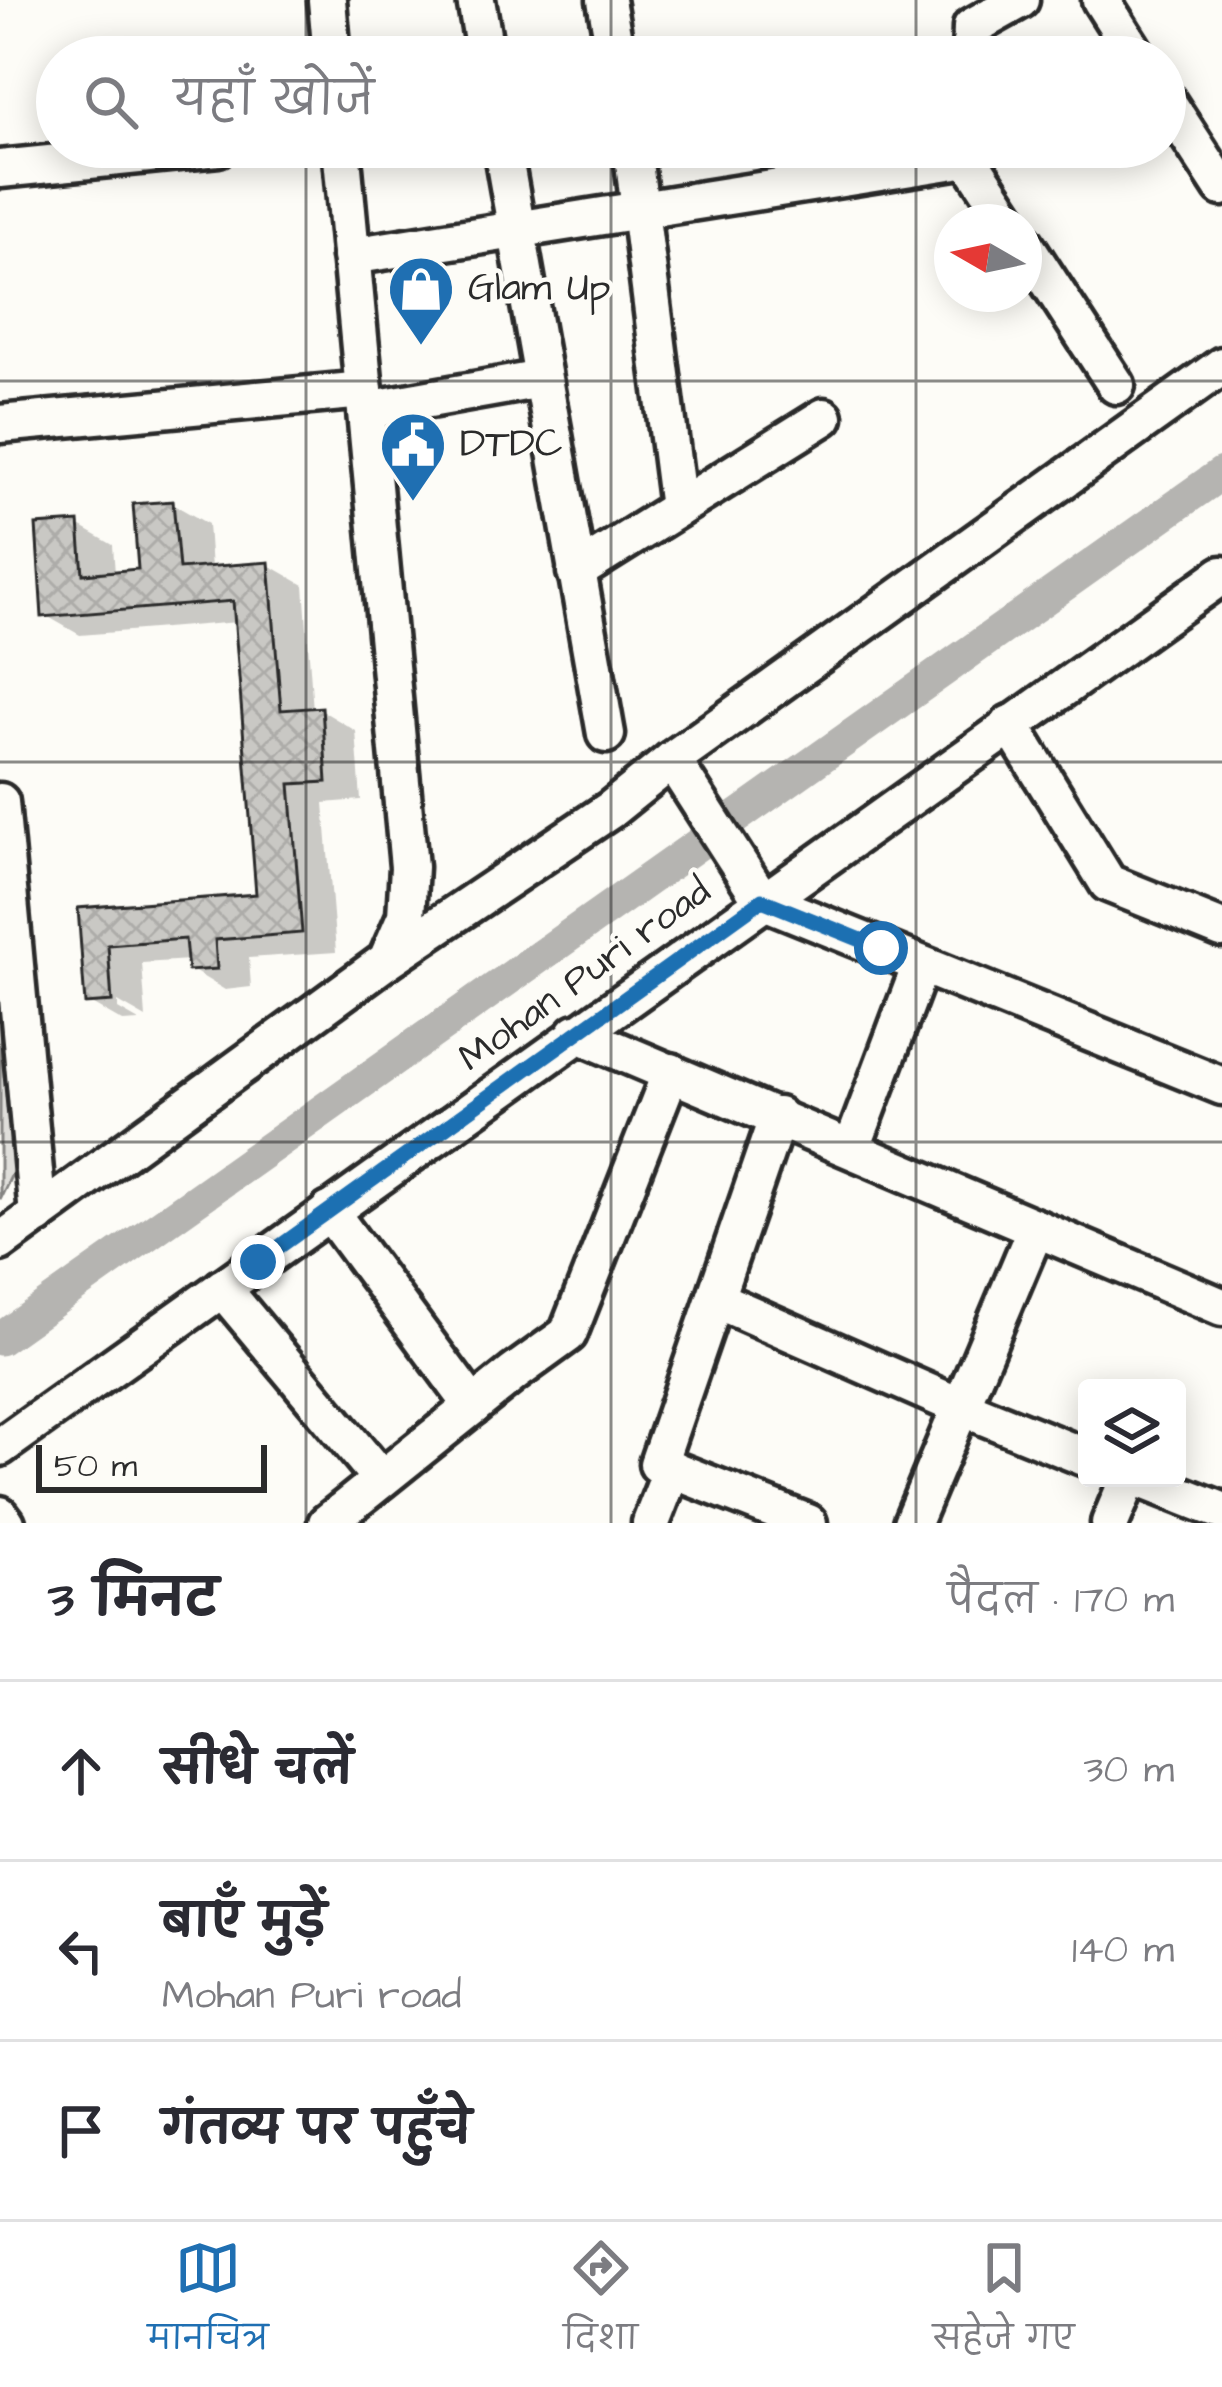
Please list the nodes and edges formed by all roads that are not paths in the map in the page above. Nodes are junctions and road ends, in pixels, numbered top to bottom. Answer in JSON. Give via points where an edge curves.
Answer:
{"nodes":[{"id":1,"x":327,"y":0,"type":"edge"},
{"id":2,"x":476,"y":0,"type":"edge"},
{"id":3,"x":606,"y":0,"type":"edge"},
{"id":4,"x":1020,"y":0,"type":"edge"},
{"id":5,"x":1100,"y":0,"type":"edge"},
{"id":6,"x":330,"y":36,"type":"edge"},
{"id":7,"x":482,"y":36,"type":"edge"},
{"id":8,"x":612,"y":36,"type":"edge"},
{"id":9,"x":972,"y":36,"type":"edge"},
{"id":10,"x":1118,"y":36,"type":"edge"},
{"id":11,"x":1186,"y":131,"type":"edge"},
{"id":12,"x":36,"y":165,"type":"edge"},
{"id":13,"x":343,"y":168,"type":"edge"},
{"id":14,"x":506,"y":168,"type":"edge"},
{"id":15,"x":635,"y":168,"type":"edge"},
{"id":16,"x":873,"y":168,"type":"edge"},
{"id":17,"x":983,"y":168,"type":"edge"},
{"id":18,"x":0,"y":169,"type":"edge"},
{"id":19,"x":1222,"y":187,"type":"edge"},
{"id":20,"x":1001,"y":204,"type":"edge"},
{"id":21,"x":642,"y":209,"type":"junction"},
{"id":22,"x":516,"y":229,"type":"junction"},
{"id":23,"x":351,"y":256,"type":"junction"},
{"id":24,"x":1042,"y":271,"type":"edge"},
{"id":25,"x":1222,"y":367,"type":"edge"},
{"id":26,"x":542,"y":379,"type":"junction"},
{"id":27,"x":1116,"y":386,"type":"dead end"},
{"id":28,"x":365,"y":400,"type":"junction"},
{"id":29,"x":824,"y":417,"type":"dead end"},
{"id":30,"x":0,"y":424,"type":"edge"},
{"id":31,"x":678,"y":508,"type":"junction"},
{"id":32,"x":576,"y":572,"type":"junction"},
{"id":33,"x":1222,"y":574,"type":"edge"},
{"id":34,"x":1010,"y":724,"type":"junction"},
{"id":35,"x":605,"y":734,"type":"dead end"},
{"id":36,"x":671,"y":760,"type":"junction"},
{"id":37,"x":0,"y":802,"type":"edge"},
{"id":38,"x":762,"y":900,"type":"junction"},
{"id":39,"x":1222,"y":929,"type":"edge"},
{"id":40,"x":387,"y":960,"type":"junction"},
{"id":41,"x":920,"y":964,"type":"junction"},
{"id":42,"x":576,"y":1033,"type":"junction"},
{"id":43,"x":671,"y":1072,"type":"junction"},
{"id":44,"x":1222,"y":1086,"type":"edge"},
{"id":45,"x":778,"y":1115,"type":"junction"},
{"id":46,"x":852,"y":1148,"type":"junction"},
{"id":47,"x":329,"y":1211,"type":"junction"},
{"id":48,"x":38,"y":1215,"type":"junction"},
{"id":49,"x":1036,"y":1228,"type":"junction"},
{"id":50,"x":0,"y":1242,"type":"edge"},
{"id":51,"x":222,"y":1288,"type":"junction"},
{"id":52,"x":715,"y":1299,"type":"junction"},
{"id":53,"x":1222,"y":1307,"type":"edge"},
{"id":54,"x":473,"y":1406,"type":"junction"},
{"id":55,"x":961,"y":1407,"type":"junction"},
{"id":56,"x":0,"y":1448,"type":"edge"},
{"id":57,"x":1078,"y":1454,"type":"edge"},
{"id":58,"x":672,"y":1469,"type":"junction"},
{"id":59,"x":1129,"y":1487,"type":"edge"},
{"id":60,"x":1158,"y":1487,"type":"edge"},
{"id":61,"x":374,"y":1500,"type":"edge"},
{"id":62,"x":1222,"y":1511,"type":"edge"},
{"id":63,"x":0,"y":1515,"type":"edge"},
{"id":64,"x":7,"y":1523,"type":"edge"},
{"id":65,"x":327,"y":1523,"type":"edge"},
{"id":66,"x":651,"y":1523,"type":"edge"},
{"id":67,"x":808,"y":1523,"type":"edge"},
{"id":68,"x":912,"y":1523,"type":"edge"},
{"id":69,"x":1110,"y":1523,"type":"edge"}],
"edges":[{"from":1,"to":6,"type":"street"},
{"from":2,"to":7,"type":"street"},
{"from":3,"to":8,"type":"street"},
{"from":4,"to":9,"type":"street","via":[[972,27]]},
{"from":5,"to":10,"type":"street"},
{"from":11,"to":19,"type":"street"},
{"from":12,"to":18,"type":"street"},
{"from":13,"to":23,"type":"street"},
{"from":14,"to":22,"type":"street"},
{"from":15,"to":21,"type":"street"},
{"from":16,"to":21,"type":"street"},
{"from":17,"to":20,"type":"street"},
{"from":21,"to":22,"type":"street"},
{"from":21,"to":31,"type":"street"},
{"from":22,"to":23,"type":"street"},
{"from":22,"to":26,"type":"street"},
{"from":23,"to":28,"type":"street"},
{"from":24,"to":27,"type":"street"},
{"from":25,"to":36,"type":"street"},
{"from":26,"to":28,"type":"street"},
{"from":26,"to":32,"type":"street"},
{"from":28,"to":30,"type":"street"},
{"from":28,"to":40,"type":"street","via":[[409,867],[406,916]]},
{"from":29,"to":31,"type":"street"},
{"from":31,"to":32,"type":"street"},
{"from":32,"to":35,"type":"street"},
{"from":33,"to":34,"type":"street","name":"Mohan Puri road"},
{"from":34,"to":38,"type":"street","name":"Mohan Puri road"},
{"from":34,"to":39,"type":"street","via":[[1108,883]]},
{"from":36,"to":38,"type":"street"},
{"from":36,"to":40,"type":"street"},
{"from":37,"to":48,"type":"street"},
{"from":38,"to":41,"type":"street"},
{"from":38,"to":42,"type":"street","name":"Mohan Puri road"},
{"from":40,"to":48,"type":"street"},
{"from":41,"to":44,"type":"street"},
{"from":41,"to":46,"type":"street"},
{"from":42,"to":43,"type":"street"},
{"from":42,"to":47,"type":"street","name":"Mohan Puri road"},
{"from":43,"to":45,"type":"street"},
{"from":43,"to":54,"type":"street","via":[[568,1334]]},
{"from":45,"to":46,"type":"street"},
{"from":45,"to":52,"type":"street"},
{"from":46,"to":49,"type":"street"},
{"from":47,"to":51,"type":"street","name":"Mohan Puri road"},
{"from":47,"to":54,"type":"street"},
{"from":48,"to":50,"type":"street"},
{"from":49,"to":53,"type":"street"},
{"from":49,"to":55,"type":"street"},
{"from":51,"to":56,"type":"street","name":"Mohan Puri road"},
{"from":51,"to":61,"type":"street"},
{"from":52,"to":55,"type":"street"},
{"from":52,"to":58,"type":"street","via":[[658,1464]]},
{"from":54,"to":61,"type":"street"},
{"from":55,"to":57,"type":"street"},
{"from":55,"to":68,"type":"street"},
{"from":58,"to":66,"type":"street"},
{"from":58,"to":67,"type":"street"},
{"from":59,"to":69,"type":"street"},
{"from":60,"to":62,"type":"street"},
{"from":61,"to":65,"type":"street"},
{"from":63,"to":64,"type":"street"}]}
